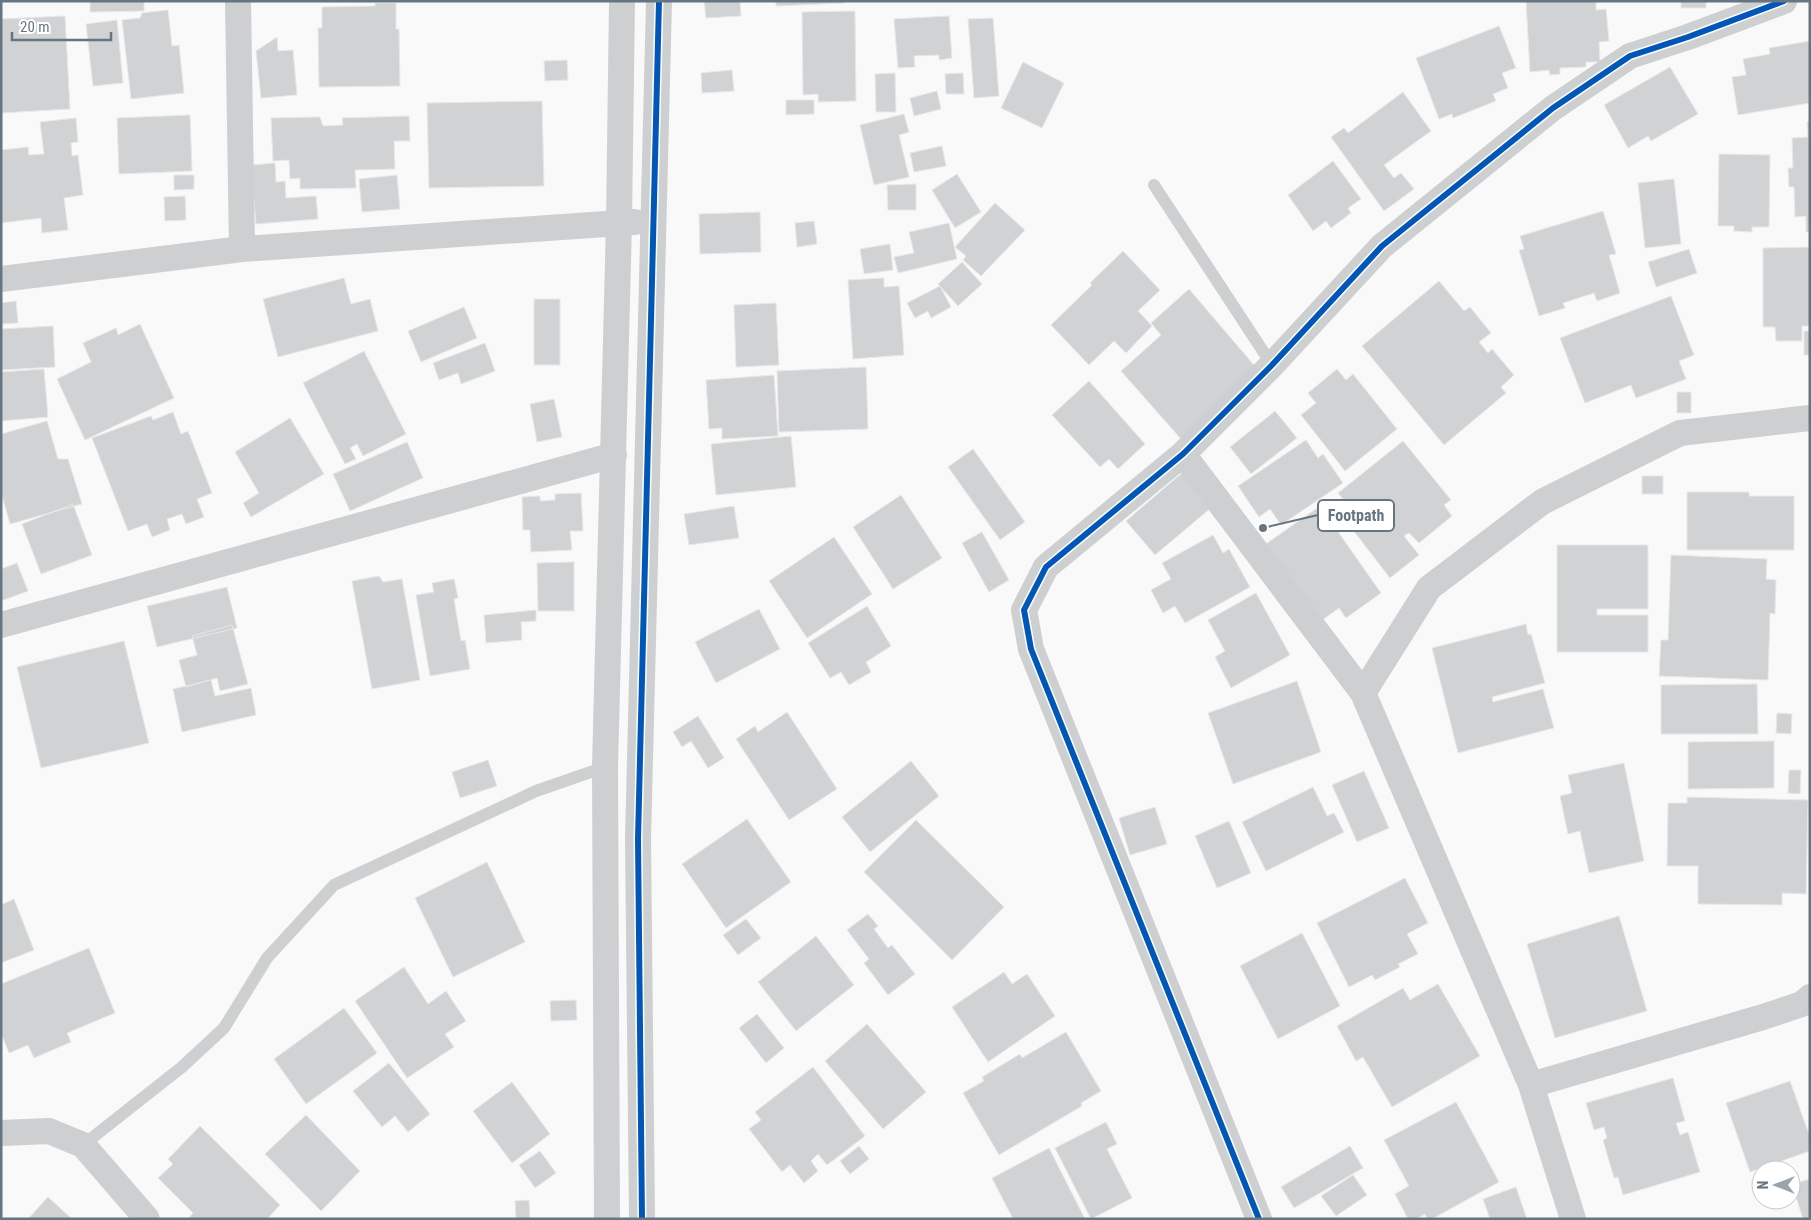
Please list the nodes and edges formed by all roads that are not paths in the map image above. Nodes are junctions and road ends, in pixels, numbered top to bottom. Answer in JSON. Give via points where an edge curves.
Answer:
{"nodes":[{"id":1,"x":238,"y":1,"type":"edge"},
{"id":2,"x":622,"y":1,"type":"edge"},
{"id":3,"x":659,"y":1,"type":"edge"},
{"id":4,"x":1784,"y":1,"type":"edge"},
{"id":5,"x":1154,"y":185,"type":"dead end"},
{"id":6,"x":654,"y":222,"type":"junction"},
{"id":7,"x":619,"y":223,"type":"junction"},
{"id":8,"x":242,"y":249,"type":"junction"},
{"id":9,"x":1,"y":279,"type":"edge"},
{"id":10,"x":1272,"y":365,"type":"junction"},
{"id":11,"x":1810,"y":418,"type":"edge"},
{"id":12,"x":1183,"y":454,"type":"junction"},
{"id":13,"x":614,"y":455,"type":"junction"},
{"id":14,"x":1,"y":624,"type":"edge"},
{"id":15,"x":1363,"y":694,"type":"junction"},
{"id":16,"x":605,"y":767,"type":"junction"},
{"id":17,"x":1810,"y":997,"type":"edge"},
{"id":18,"x":1532,"y":1085,"type":"junction"},
{"id":19,"x":1,"y":1132,"type":"edge"},
{"id":20,"x":83,"y":1145,"type":"junction"},
{"id":21,"x":146,"y":1218,"type":"edge"},
{"id":22,"x":607,"y":1219,"type":"edge"},
{"id":23,"x":642,"y":1219,"type":"edge"},
{"id":24,"x":1259,"y":1219,"type":"edge"},
{"id":25,"x":1572,"y":1219,"type":"edge"}],
"edges":[{"from":1,"to":8,"type":"street"},
{"from":2,"to":7,"type":"street"},
{"from":3,"to":6,"type":"street"},
{"from":4,"to":10,"type":"street","via":[[1630,56],[1553,108],[1382,246]]},
{"from":5,"to":10,"type":"lane"},
{"from":6,"to":7,"type":"street"},
{"from":6,"to":23,"type":"street","via":[[638,839]]},
{"from":7,"to":8,"type":"street"},
{"from":7,"to":13,"type":"street"},
{"from":8,"to":9,"type":"street"},
{"from":10,"to":12,"type":"street"},
{"from":11,"to":15,"type":"street","via":[[1680,433],[1542,502],[1429,588]]},
{"from":12,"to":15,"type":"street"},
{"from":12,"to":24,"type":"street","via":[[1046,567],[1024,610],[1031,649]]},
{"from":13,"to":14,"type":"street"},
{"from":13,"to":16,"type":"street"},
{"from":15,"to":18,"type":"street"},
{"from":16,"to":20,"type":"lane","via":[[536,791],[334,885],[267,958],[224,1028],[182,1067]]},
{"from":16,"to":22,"type":"street"},
{"from":17,"to":18,"type":"street","via":[[1802,1004],[1763,1017]]},
{"from":18,"to":25,"type":"street"},
{"from":19,"to":20,"type":"street","via":[[49,1130]]},
{"from":20,"to":21,"type":"street"}]}
